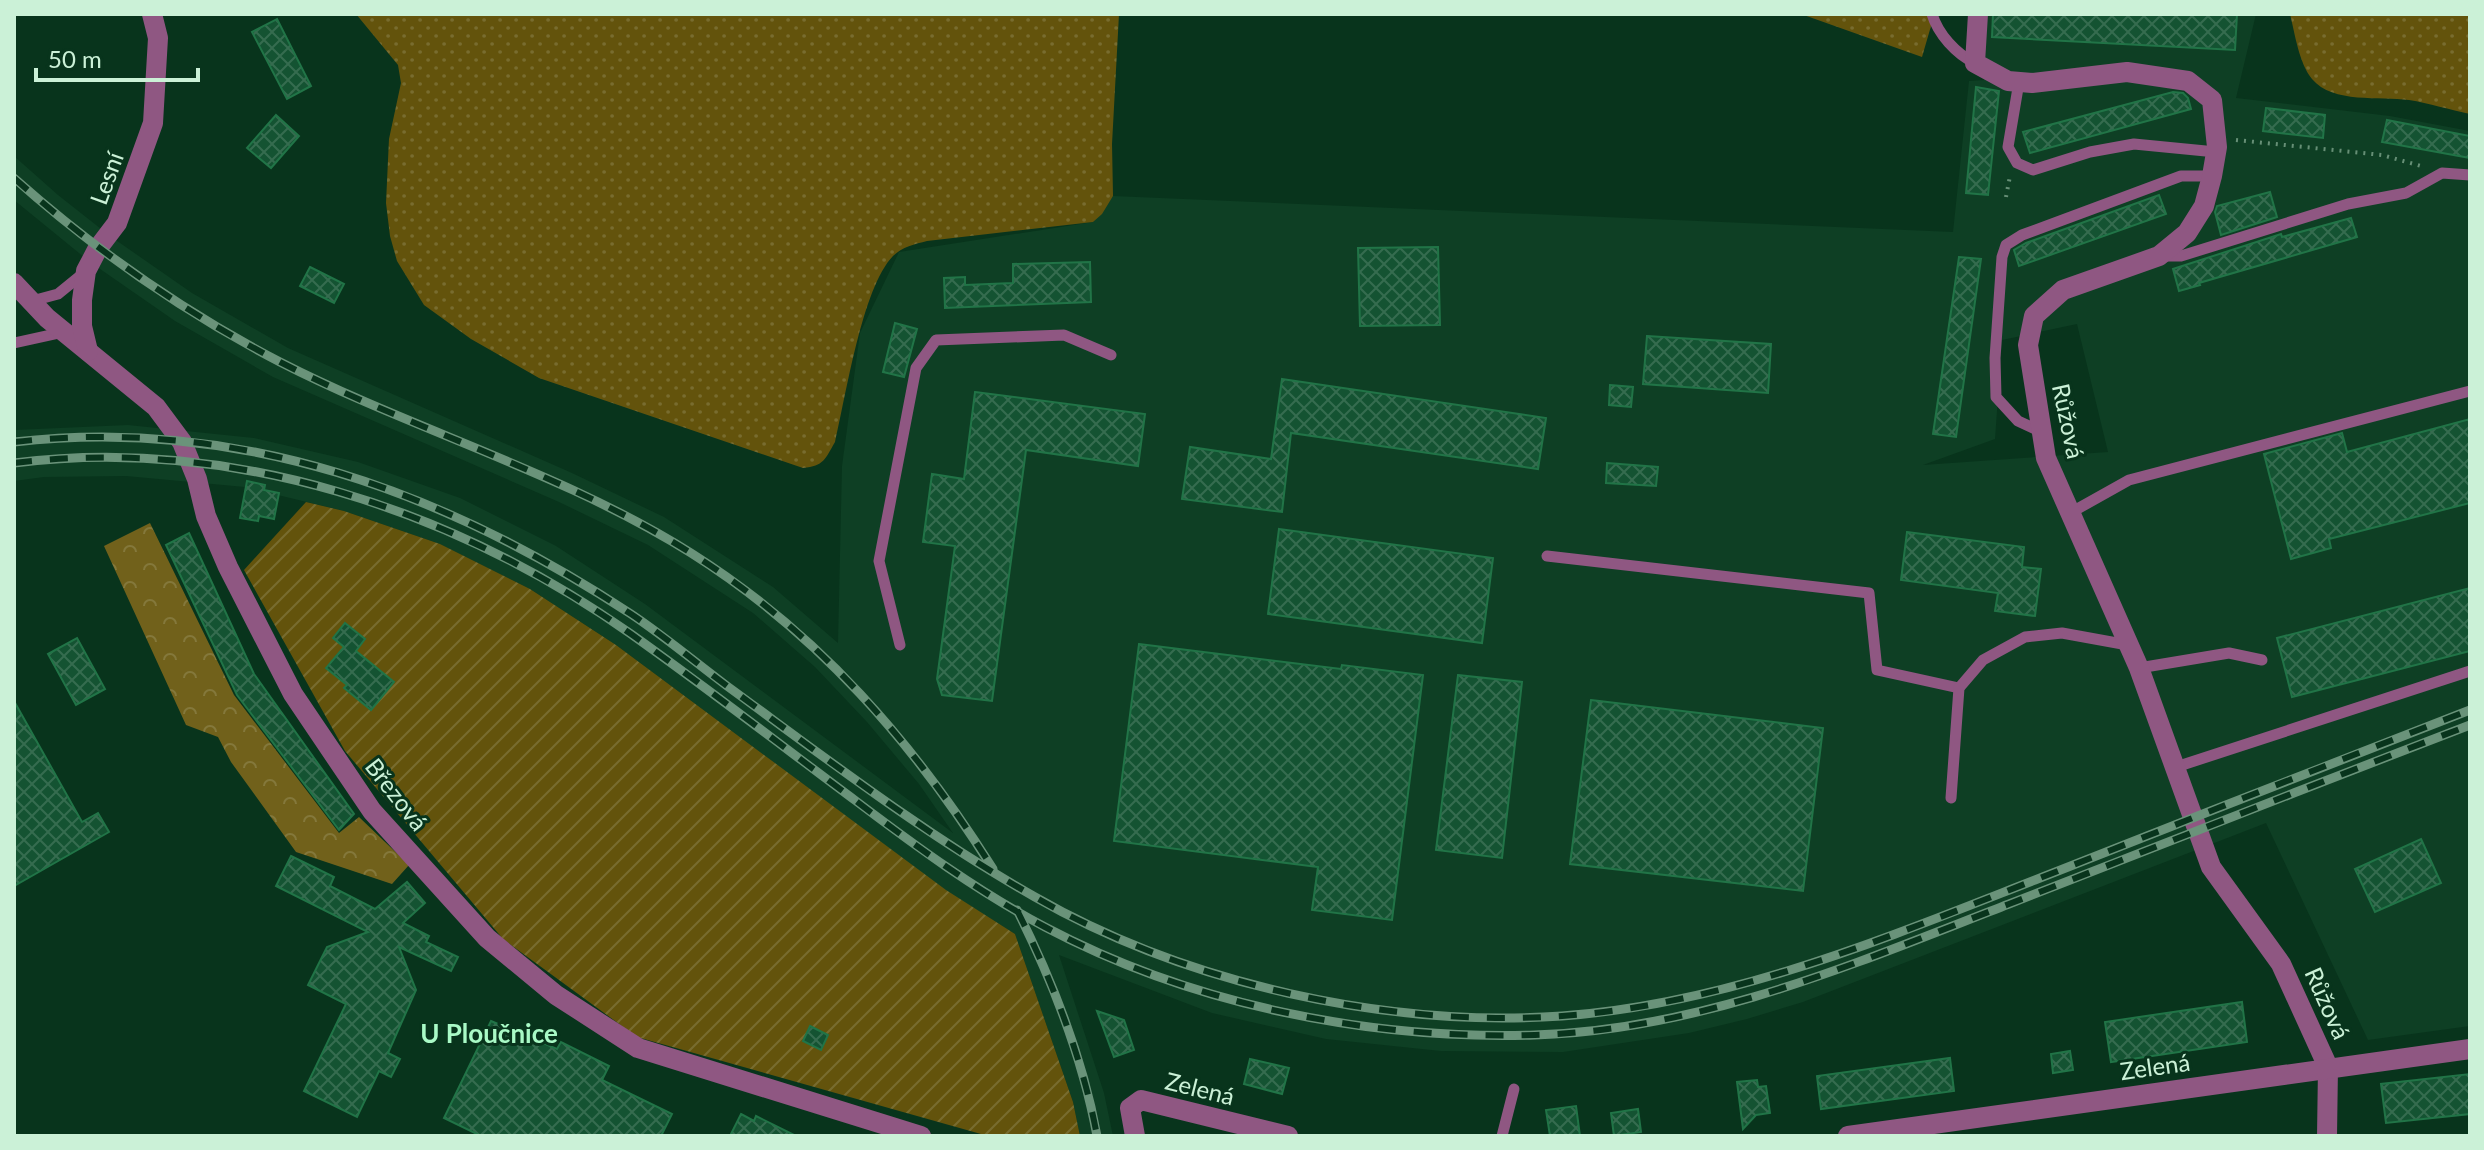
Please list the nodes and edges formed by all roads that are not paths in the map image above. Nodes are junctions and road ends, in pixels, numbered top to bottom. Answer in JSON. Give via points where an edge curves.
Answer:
{"nodes":[{"id":1,"x":152,"y":14,"type":"edge"},
{"id":2,"x":1932,"y":14,"type":"edge"},
{"id":3,"x":1978,"y":14,"type":"edge"},
{"id":4,"x":1975,"y":63,"type":"junction"},
{"id":5,"x":2019,"y":82,"type":"junction"},
{"id":6,"x":2216,"y":148,"type":"junction"},
{"id":7,"x":2470,"y":175,"type":"edge"},
{"id":8,"x":2212,"y":176,"type":"junction"},
{"id":9,"x":2159,"y":256,"type":"junction"},
{"id":10,"x":86,"y":271,"type":"junction"},
{"id":11,"x":14,"y":283,"type":"edge"},
{"id":12,"x":32,"y":301,"type":"junction"},
{"id":13,"x":64,"y":332,"type":"junction"},
{"id":14,"x":14,"y":333,"type":"edge"},
{"id":15,"x":27,"y":340,"type":"junction"},
{"id":16,"x":14,"y":343,"type":"edge"},
{"id":17,"x":88,"y":351,"type":"junction"},
{"id":18,"x":1111,"y":355,"type":"dead end"},
{"id":19,"x":2470,"y":391,"type":"edge"},
{"id":20,"x":2042,"y":432,"type":"junction"},
{"id":21,"x":2070,"y":513,"type":"junction"},
{"id":22,"x":1547,"y":556,"type":"dead end"},
{"id":23,"x":900,"y":645,"type":"dead end"},
{"id":24,"x":2129,"y":645,"type":"junction"},
{"id":25,"x":2262,"y":660,"type":"dead end"},
{"id":26,"x":2139,"y":668,"type":"junction"},
{"id":27,"x":2470,"y":671,"type":"edge"},
{"id":28,"x":1959,"y":688,"type":"junction"},
{"id":29,"x":2176,"y":767,"type":"junction"},
{"id":30,"x":1951,"y":798,"type":"dead end"},
{"id":31,"x":2470,"y":1049,"type":"edge"},
{"id":32,"x":2328,"y":1067,"type":"junction"},
{"id":33,"x":1514,"y":1089,"type":"dead end"},
{"id":34,"x":921,"y":1136,"type":"edge"},
{"id":35,"x":1135,"y":1136,"type":"edge"},
{"id":36,"x":1288,"y":1136,"type":"edge"},
{"id":37,"x":1502,"y":1136,"type":"edge"},
{"id":38,"x":1848,"y":1136,"type":"edge"},
{"id":39,"x":2327,"y":1136,"type":"edge"}],
"edges":[{"from":1,"to":10,"type":"street","name":"Lesní","via":[[158,38],[153,123],[117,223]]},
{"from":2,"to":4,"type":"lane","via":[[1960,56]]},
{"from":3,"to":4,"type":"street"},
{"from":4,"to":5,"type":"street","name":"Růžová"},
{"from":5,"to":6,"type":"street","name":"Růžová","via":[[2127,72],[2188,81],[2212,100]]},
{"from":5,"to":6,"type":"lane","via":[[2008,147],[2017,163],[2033,170],[2134,144]]},
{"from":6,"to":8,"type":"street","name":"Růžová"},
{"from":7,"to":9,"type":"lane","via":[[2442,173],[2406,193],[2348,204],[2181,256]]},
{"from":8,"to":9,"type":"street","name":"Růžová","via":[[2204,206],[2187,233]]},
{"from":8,"to":20,"type":"lane","via":[[2181,176],[2006,245],[1996,397],[2018,421]]},
{"from":9,"to":20,"type":"street","name":"Růžová","via":[[2063,290],[2034,316],[2028,345]]},
{"from":10,"to":12,"type":"lane","via":[[58,294]]},
{"from":10,"to":17,"type":"street","name":"Lesní","via":[[82,326]]},
{"from":11,"to":12,"type":"street","name":"Březová"},
{"from":12,"to":13,"type":"street","name":"Březová"},
{"from":13,"to":15,"type":"lane"},
{"from":13,"to":17,"type":"street","name":"Březová"},
{"from":14,"to":15,"type":"lane"},
{"from":15,"to":16,"type":"lane"},
{"from":17,"to":34,"type":"street","name":"Březová","via":[[156,407],[182,442],[228,567],[293,694],[372,811],[487,938],[556,995],[638,1048]]},
{"from":18,"to":23,"type":"lane","via":[[1064,335],[936,340],[916,368],[879,561]]},
{"from":19,"to":21,"type":"lane","via":[[2129,480]]},
{"from":20,"to":21,"type":"street","name":"Růžová","via":[[2046,458]]},
{"from":21,"to":24,"type":"street","name":"Růžová"},
{"from":22,"to":28,"type":"lane","via":[[1869,593],[1877,670]]},
{"from":24,"to":26,"type":"street","name":"Růžová"},
{"from":24,"to":28,"type":"lane","via":[[2062,633],[2025,637],[1983,660]]},
{"from":25,"to":26,"type":"lane","via":[[2229,653]]},
{"from":26,"to":29,"type":"street","name":"Růžová"},
{"from":27,"to":29,"type":"lane"},
{"from":28,"to":30,"type":"lane"},
{"from":29,"to":32,"type":"street","name":"Růžová","via":[[2211,867],[2281,964]]},
{"from":31,"to":32,"type":"street","name":"Zelená"},
{"from":32,"to":38,"type":"street","name":"Zelená"},
{"from":32,"to":39,"type":"street","name":"Růžová"},
{"from":33,"to":37,"type":"lane"},
{"from":35,"to":36,"type":"street","name":"Zelená","via":[[1130,1108],[1141,1100]]}]}
